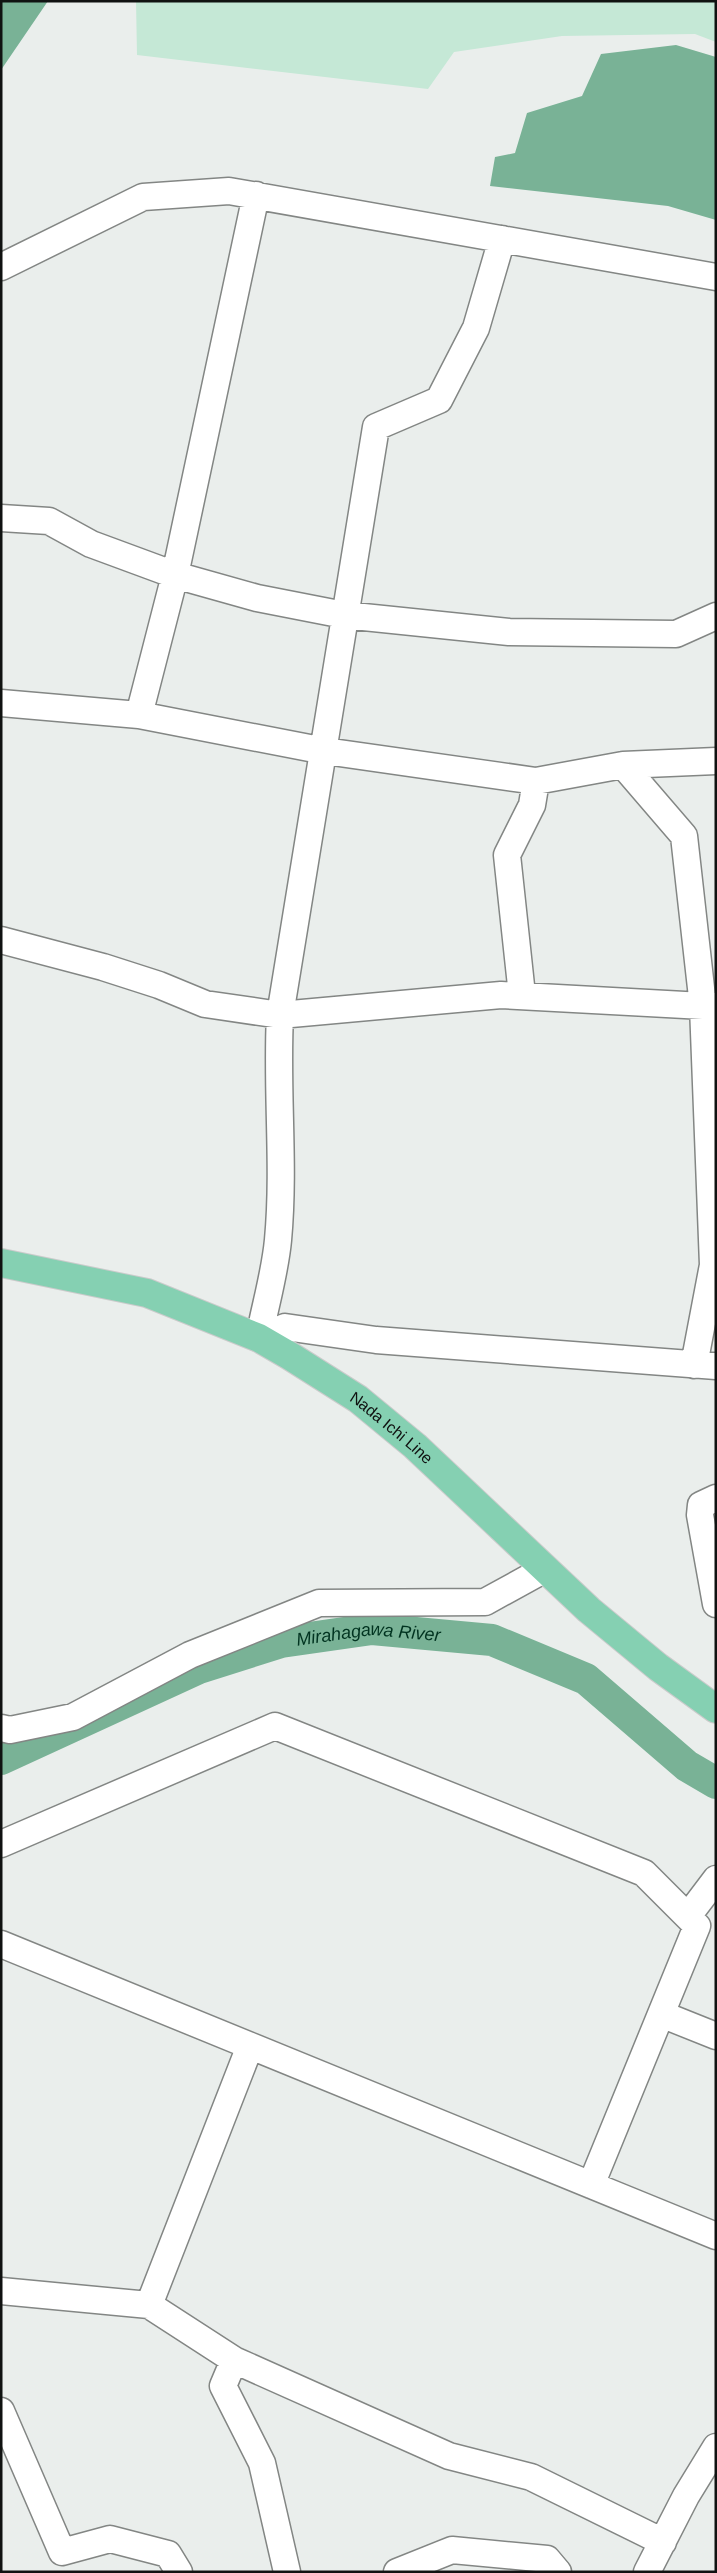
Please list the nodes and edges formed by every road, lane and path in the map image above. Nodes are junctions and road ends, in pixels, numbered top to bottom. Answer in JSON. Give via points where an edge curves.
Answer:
{"nodes":[{"id":1,"x":256,"y":195,"type":"junction"},
{"id":2,"x":502,"y":239,"type":"junction"},
{"id":3,"x":1,"y":267,"type":"edge"},
{"id":4,"x":716,"y":277,"type":"edge"},
{"id":5,"x":1,"y":518,"type":"edge"},
{"id":6,"x":175,"y":575,"type":"junction"},
{"id":7,"x":344,"y":615,"type":"junction"},
{"id":8,"x":716,"y":616,"type":"edge"},
{"id":9,"x":1,"y":703,"type":"edge"},
{"id":10,"x":139,"y":715,"type":"junction"},
{"id":11,"x":325,"y":751,"type":"junction"},
{"id":12,"x":716,"y":761,"type":"edge"},
{"id":13,"x":624,"y":765,"type":"junction"},
{"id":14,"x":536,"y":781,"type":"junction"},
{"id":15,"x":1,"y":940,"type":"edge"},
{"id":16,"x":522,"y":995,"type":"junction"},
{"id":17,"x":709,"y":1006,"type":"edge"},
{"id":18,"x":280,"y":1015,"type":"junction"},
{"id":19,"x":5,"y":1269,"type":"edge"},
{"id":20,"x":259,"y":1338,"type":"junction"},
{"id":21,"x":705,"y":1365,"type":"edge"},
{"id":22,"x":716,"y":1498,"type":"edge"},
{"id":23,"x":545,"y":1569,"type":"junction"},
{"id":24,"x":716,"y":1604,"type":"edge"},
{"id":25,"x":716,"y":1709,"type":"edge"},
{"id":26,"x":1,"y":1728,"type":"edge"},
{"id":27,"x":1,"y":1844,"type":"edge"},
{"id":28,"x":716,"y":1879,"type":"edge"},
{"id":29,"x":688,"y":1916,"type":"junction"},
{"id":30,"x":1,"y":1944,"type":"edge"},
{"id":31,"x":661,"y":2014,"type":"junction"},
{"id":32,"x":716,"y":2036,"type":"edge"},
{"id":33,"x":250,"y":2046,"type":"junction"},
{"id":34,"x":591,"y":2185,"type":"junction"},
{"id":35,"x":716,"y":2236,"type":"edge"},
{"id":36,"x":1,"y":2291,"type":"edge"},
{"id":37,"x":149,"y":2305,"type":"junction"},
{"id":38,"x":234,"y":2360,"type":"junction"},
{"id":39,"x":1,"y":2411,"type":"edge"},
{"id":40,"x":716,"y":2447,"type":"edge"},
{"id":41,"x":663,"y":2542,"type":"junction"},
{"id":42,"x":179,"y":2572,"type":"edge"},
{"id":43,"x":287,"y":2572,"type":"edge"},
{"id":44,"x":397,"y":2572,"type":"edge"},
{"id":45,"x":558,"y":2572,"type":"edge"},
{"id":46,"x":648,"y":2572,"type":"edge"}],
"edges":[{"from":1,"to":2,"type":"street"},
{"from":1,"to":3,"type":"street","via":[[230,191],[143,197]]},
{"from":1,"to":6,"type":"street"},
{"from":2,"to":4,"type":"street"},
{"from":2,"to":7,"type":"street","via":[[476,328],[439,400],[376,426]]},
{"from":5,"to":6,"type":"street","via":[[50,521],[90,544]]},
{"from":6,"to":7,"type":"street","via":[[257,598]]},
{"from":6,"to":10,"type":"street"},
{"from":7,"to":8,"type":"street","via":[[509,632],[676,634]]},
{"from":7,"to":11,"type":"street"},
{"from":9,"to":10,"type":"street"},
{"from":10,"to":11,"type":"street"},
{"from":11,"to":14,"type":"street"},
{"from":11,"to":18,"type":"street"},
{"from":12,"to":13,"type":"street"},
{"from":13,"to":14,"type":"street"},
{"from":13,"to":17,"type":"street","via":[[684,836]]},
{"from":14,"to":16,"type":"street","via":[[532,805],[507,855]]},
{"from":15,"to":18,"type":"street","via":[[104,967],[205,1004]]},
{"from":16,"to":17,"type":"street"},
{"from":16,"to":18,"type":"street"},
{"from":17,"to":21,"type":"street","via":[[714,1266]]},
{"from":18,"to":20,"type":"street","via":[[282,1162],[278,1242]]},
{"from":19,"to":20,"type":"main road","name":"Nada Ichi Line","via":[[147,1293]]},
{"from":20,"to":21,"type":"street","via":[[285,1327],[376,1340]]},
{"from":20,"to":23,"type":"main road","name":"Nada Ichi Line","via":[[358,1400],[415,1446]]},
{"from":22,"to":24,"type":"street","via":[[701,1505],[700,1515]]},
{"from":23,"to":25,"type":"main road","name":"Nada Ichi Line","via":[[658,1667]]},
{"from":23,"to":26,"type":"street","via":[[485,1602],[319,1603],[190,1655],[73,1717],[10,1730]]},
{"from":27,"to":29,"type":"street","via":[[275,1726],[644,1873]]},
{"from":28,"to":29,"type":"street"},
{"from":29,"to":31,"type":"street","via":[[697,1926]]},
{"from":30,"to":33,"type":"street"},
{"from":31,"to":32,"type":"street"},
{"from":31,"to":34,"type":"street"},
{"from":33,"to":34,"type":"street"},
{"from":33,"to":37,"type":"street"},
{"from":34,"to":35,"type":"street"},
{"from":36,"to":37,"type":"street"},
{"from":37,"to":38,"type":"street"},
{"from":38,"to":41,"type":"street","via":[[449,2456],[531,2477]]},
{"from":38,"to":43,"type":"street","via":[[223,2386],[262,2462]]},
{"from":39,"to":42,"type":"street","via":[[62,2552],[110,2539],[168,2554]]},
{"from":40,"to":41,"type":"street"},
{"from":41,"to":46,"type":"street"},
{"from":44,"to":45,"type":"street","via":[[452,2550],[547,2559]]}]}
